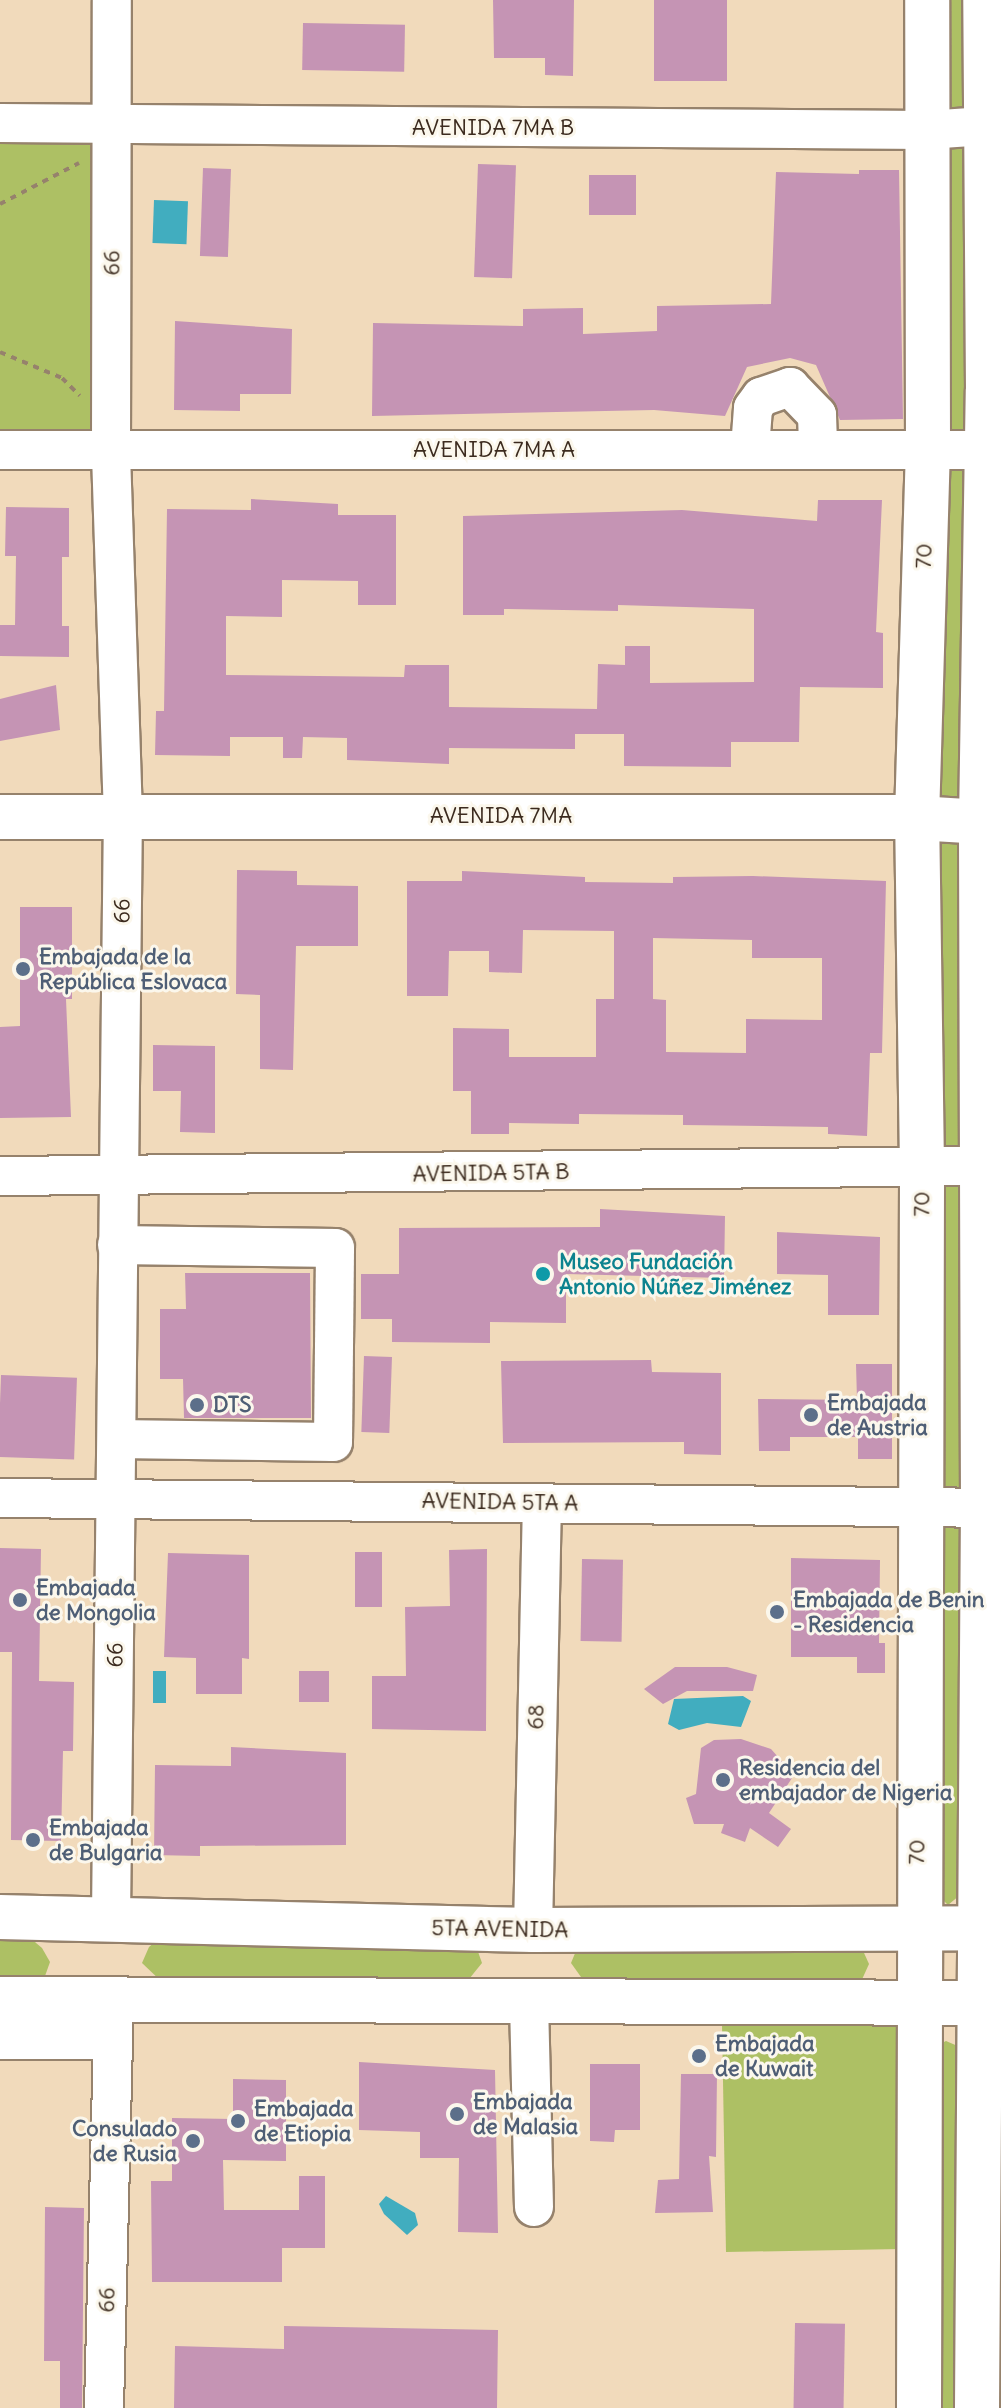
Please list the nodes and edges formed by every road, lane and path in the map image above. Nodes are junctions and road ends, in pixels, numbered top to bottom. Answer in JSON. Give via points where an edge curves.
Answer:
{"nodes":[{"id":1,"x":112,"y":0,"type":"edge"},
{"id":2,"x":927,"y":0,"type":"edge"},
{"id":3,"x":985,"y":0,"type":"edge"},
{"id":4,"x":0,"y":123,"type":"edge"},
{"id":5,"x":113,"y":126,"type":"junction"},
{"id":6,"x":985,"y":126,"type":"junction"},
{"id":7,"x":927,"y":130,"type":"junction"},
{"id":8,"x":0,"y":204,"type":"edge"},
{"id":9,"x":0,"y":352,"type":"edge"},
{"id":10,"x":88,"y":407,"type":"dead end"},
{"id":11,"x":928,"y":448,"type":"junction"},
{"id":12,"x":750,"y":449,"type":"junction"},
{"id":13,"x":818,"y":449,"type":"junction"},
{"id":14,"x":0,"y":450,"type":"edge"},
{"id":15,"x":987,"y":450,"type":"junction"},
{"id":16,"x":111,"y":452,"type":"junction"},
{"id":17,"x":123,"y":816,"type":"junction"},
{"id":18,"x":0,"y":817,"type":"edge"},
{"id":19,"x":917,"y":818,"type":"junction"},
{"id":20,"x":991,"y":823,"type":"edge"},
{"id":21,"x":992,"y":1108,"type":"edge"},
{"id":22,"x":981,"y":1166,"type":"junction"},
{"id":23,"x":922,"y":1168,"type":"junction"},
{"id":24,"x":0,"y":1176,"type":"edge"},
{"id":25,"x":117,"y":1177,"type":"junction"},
{"id":26,"x":991,"y":1216,"type":"edge"},
{"id":27,"x":117,"y":1245,"type":"junction"},
{"id":28,"x":117,"y":1439,"type":"junction"},
{"id":29,"x":117,"y":1497,"type":"junction"},
{"id":30,"x":0,"y":1498,"type":"edge"},
{"id":31,"x":542,"y":1503,"type":"junction"},
{"id":32,"x":920,"y":1506,"type":"junction"},
{"id":33,"x":992,"y":1508,"type":"edge"},
{"id":34,"x":0,"y":1917,"type":"edge"},
{"id":35,"x":111,"y":1918,"type":"junction"},
{"id":36,"x":989,"y":1928,"type":"edge"},
{"id":37,"x":916,"y":1929,"type":"junction"},
{"id":38,"x":533,"y":1930,"type":"junction"},
{"id":39,"x":0,"y":1999,"type":"edge"},
{"id":40,"x":529,"y":2003,"type":"junction"},
{"id":41,"x":990,"y":2003,"type":"edge"},
{"id":42,"x":919,"y":2005,"type":"junction"},
{"id":43,"x":113,"y":2020,"type":"junction"},
{"id":44,"x":0,"y":2040,"type":"edge"},
{"id":45,"x":534,"y":2207,"type":"dead end"},
{"id":46,"x":104,"y":2408,"type":"edge"},
{"id":47,"x":919,"y":2408,"type":"edge"},
{"id":48,"x":977,"y":2408,"type":"edge"}],
"edges":[{"from":1,"to":5,"type":"street","name":"66"},
{"from":2,"to":7,"type":"main road","name":"70"},
{"from":3,"to":6,"type":"main road"},
{"from":4,"to":5,"type":"street","name":"AVENIDA 7MA B"},
{"from":5,"to":7,"type":"street","name":"AVENIDA 7MA B"},
{"from":5,"to":8,"type":"path","via":[[65,175]]},
{"from":5,"to":16,"type":"street","name":"66"},
{"from":6,"to":7,"type":"street","name":"AVENIDA 7MA B"},
{"from":6,"to":15,"type":"main road"},
{"from":7,"to":11,"type":"main road","name":"70"},
{"from":9,"to":10,"type":"path","via":[[62,378]]},
{"from":11,"to":13,"type":"street","name":"AVENIDA 7MA A"},
{"from":11,"to":15,"type":"street","name":"AVENIDA 7MA A"},
{"from":11,"to":19,"type":"main road","name":"70"},
{"from":12,"to":13,"type":"street","name":"AVENIDA 7MA A"},
{"from":12,"to":13,"type":"street","via":[[753,408],[761,397],[790,387],[817,415]]},
{"from":12,"to":16,"type":"street","name":"AVENIDA 7MA A"},
{"from":14,"to":16,"type":"street","name":"AVENIDA 7MA A"},
{"from":15,"to":20,"type":"main road"},
{"from":16,"to":17,"type":"street","name":"66"},
{"from":17,"to":18,"type":"main road","name":"AVENIDA 7MA"},
{"from":17,"to":19,"type":"main road","name":"AVENIDA 7MA"},
{"from":17,"to":25,"type":"street","name":"66"},
{"from":19,"to":20,"type":"main road","name":"AVENIDA 7MA"},
{"from":19,"to":23,"type":"main road","name":"70"},
{"from":20,"to":21,"type":"main road"},
{"from":21,"to":22,"type":"main road"},
{"from":22,"to":23,"type":"street","name":"AVENIDA 5TA B"},
{"from":22,"to":26,"type":"main road"},
{"from":23,"to":25,"type":"street","name":"AVENIDA 5TA B"},
{"from":23,"to":32,"type":"main road","name":"70"},
{"from":24,"to":25,"type":"street","name":"AVENIDA 5TA B"},
{"from":25,"to":27,"type":"street","name":"66"},
{"from":26,"to":33,"type":"main road"},
{"from":27,"to":28,"type":"street","name":"66"},
{"from":27,"to":28,"type":"street","via":[[335,1248],[333,1442]]},
{"from":28,"to":29,"type":"street","name":"66"},
{"from":29,"to":30,"type":"street","name":"AVENIDA 5TA A"},
{"from":29,"to":31,"type":"street","name":"AVENIDA 5TA A"},
{"from":29,"to":35,"type":"street","name":"66"},
{"from":31,"to":32,"type":"street","name":"AVENIDA 5TA A"},
{"from":31,"to":38,"type":"street","name":"68"},
{"from":32,"to":33,"type":"street","name":"AVENIDA 5TA A"},
{"from":32,"to":37,"type":"main road","name":"70"},
{"from":33,"to":36,"type":"main road"},
{"from":34,"to":35,"type":"main road","name":"5TA AVENIDA"},
{"from":35,"to":38,"type":"main road","name":"5TA AVENIDA"},
{"from":36,"to":37,"type":"main road","name":"5TA AVENIDA"},
{"from":36,"to":41,"type":"main road"},
{"from":37,"to":38,"type":"main road","name":"5TA AVENIDA"},
{"from":37,"to":42,"type":"main road","name":"70"},
{"from":39,"to":43,"type":"main road"},
{"from":40,"to":42,"type":"main road"},
{"from":40,"to":43,"type":"main road"},
{"from":40,"to":45,"type":"street"},
{"from":41,"to":42,"type":"main road"},
{"from":41,"to":48,"type":"main road"},
{"from":42,"to":47,"type":"main road","name":"70"},
{"from":43,"to":44,"type":"street"},
{"from":43,"to":46,"type":"street","name":"66"}]}
